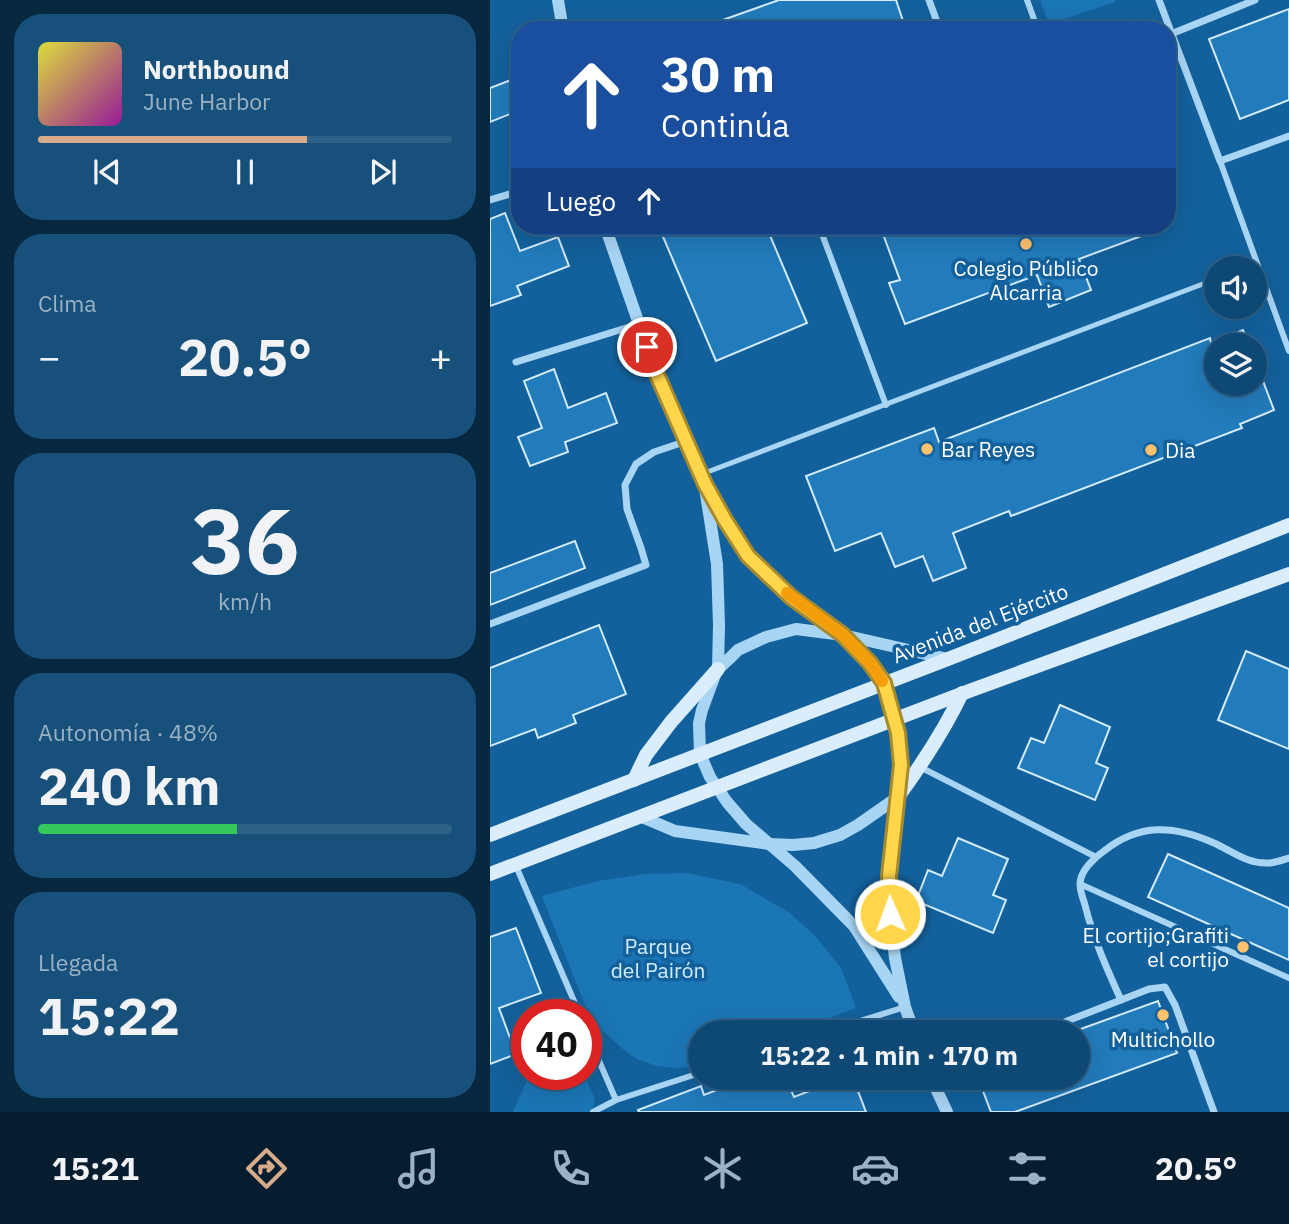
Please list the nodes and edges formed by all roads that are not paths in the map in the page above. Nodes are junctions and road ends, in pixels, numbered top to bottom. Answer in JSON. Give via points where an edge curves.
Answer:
{"nodes":[{"id":1,"x":558,"y":0,"type":"edge"},
{"id":2,"x":929,"y":0,"type":"edge"},
{"id":3,"x":1027,"y":0,"type":"edge"},
{"id":4,"x":1159,"y":0,"type":"edge"},
{"id":5,"x":1255,"y":0,"type":"edge"},
{"id":6,"x":561,"y":21,"type":"edge"},
{"id":7,"x":937,"y":21,"type":"edge"},
{"id":8,"x":1035,"y":21,"type":"edge"},
{"id":9,"x":1166,"y":21,"type":"edge"},
{"id":10,"x":1176,"y":32,"type":"edge"},
{"id":11,"x":1176,"y":47,"type":"edge"},
{"id":12,"x":1289,"y":136,"type":"edge"},
{"id":13,"x":1220,"y":161,"type":"junction"},
{"id":14,"x":511,"y":194,"type":"edge"},
{"id":15,"x":490,"y":200,"type":"edge"},
{"id":16,"x":608,"y":235,"type":"edge"},
{"id":17,"x":822,"y":235,"type":"edge"},
{"id":18,"x":1204,"y":284,"type":"edge"},
{"id":19,"x":639,"y":324,"type":"junction"},
{"id":20,"x":1289,"y":351,"type":"edge"},
{"id":21,"x":516,"y":362,"type":"dead end"},
{"id":22,"x":886,"y":405,"type":"junction"},
{"id":23,"x":687,"y":441,"type":"junction"},
{"id":24,"x":703,"y":479,"type":"junction"},
{"id":25,"x":1289,"y":525,"type":"edge"},
{"id":26,"x":1289,"y":574,"type":"edge"},
{"id":27,"x":490,"y":624,"type":"edge"},
{"id":28,"x":843,"y":635,"type":"junction"},
{"id":29,"x":948,"y":659,"type":"junction"},
{"id":30,"x":718,"y":669,"type":"junction"},
{"id":31,"x":884,"y":683,"type":"junction"},
{"id":32,"x":962,"y":693,"type":"junction"},
{"id":33,"x":896,"y":719,"type":"junction"},
{"id":34,"x":700,"y":754,"type":"junction"},
{"id":35,"x":920,"y":767,"type":"junction"},
{"id":36,"x":634,"y":780,"type":"junction"},
{"id":37,"x":716,"y":786,"type":"junction"},
{"id":38,"x":898,"y":797,"type":"junction"},
{"id":39,"x":642,"y":817,"type":"junction"},
{"id":40,"x":490,"y":835,"type":"edge"},
{"id":41,"x":769,"y":844,"type":"junction"},
{"id":42,"x":1096,"y":857,"type":"junction"},
{"id":43,"x":1289,"y":858,"type":"edge"},
{"id":44,"x":515,"y":864,"type":"junction"},
{"id":45,"x":490,"y":874,"type":"edge"},
{"id":46,"x":1080,"y":884,"type":"junction"},
{"id":47,"x":1289,"y":978,"type":"edge"},
{"id":48,"x":573,"y":999,"type":"edge"},
{"id":49,"x":1121,"y":1000,"type":"junction"},
{"id":50,"x":905,"y":1007,"type":"junction"},
{"id":51,"x":863,"y":1020,"type":"edge"},
{"id":52,"x":910,"y":1020,"type":"edge"},
{"id":53,"x":1070,"y":1020,"type":"edge"},
{"id":54,"x":602,"y":1068,"type":"edge"},
{"id":55,"x":688,"y":1077,"type":"edge"},
{"id":56,"x":937,"y":1090,"type":"edge"},
{"id":57,"x":616,"y":1100,"type":"junction"},
{"id":58,"x":593,"y":1112,"type":"edge"},
{"id":59,"x":947,"y":1112,"type":"edge"},
{"id":60,"x":1214,"y":1112,"type":"edge"}],
"edges":[{"from":1,"to":6,"type":"street"},
{"from":2,"to":7,"type":"street"},
{"from":3,"to":8,"type":"street"},
{"from":4,"to":9,"type":"street"},
{"from":5,"to":10,"type":"street"},
{"from":11,"to":13,"type":"street"},
{"from":12,"to":13,"type":"street"},
{"from":13,"to":20,"type":"street"},
{"from":14,"to":15,"type":"street"},
{"from":16,"to":19,"type":"street"},
{"from":17,"to":22,"type":"street"},
{"from":18,"to":22,"type":"lane"},
{"from":19,"to":21,"type":"street"},
{"from":19,"to":23,"type":"street"},
{"from":22,"to":24,"type":"lane"},
{"from":23,"to":24,"type":"street"},
{"from":23,"to":27,"type":"street","via":[[654,452],[636,464],[625,485],[627,509],[646,565]]},
{"from":24,"to":28,"type":"street","via":[[748,556],[791,597]]},
{"from":24,"to":30,"type":"street","via":[[716,564]]},
{"from":25,"to":29,"type":"main road","name":"Avenida del Ejército"},
{"from":26,"to":32,"type":"main road"},
{"from":28,"to":29,"type":"street"},
{"from":28,"to":30,"type":"street","via":[[796,629],[776,634],[738,650]]},
{"from":28,"to":31,"type":"street"},
{"from":29,"to":31,"type":"main road","name":"Avenida del Ejército"},
{"from":30,"to":34,"type":"street","via":[[699,723]]},
{"from":30,"to":36,"type":"main road","via":[[646,755]]},
{"from":31,"to":33,"type":"street"},
{"from":31,"to":34,"type":"main road","name":"Avenida del Ejército"},
{"from":32,"to":33,"type":"main road"},
{"from":32,"to":35,"type":"main road"},
{"from":33,"to":37,"type":"main road"},
{"from":33,"to":38,"type":"street","via":[[901,765]]},
{"from":34,"to":36,"type":"main road","name":"Avenida del Ejército"},
{"from":34,"to":37,"type":"street"},
{"from":35,"to":38,"type":"main road"},
{"from":35,"to":42,"type":"street"},
{"from":36,"to":40,"type":"main road","name":"Avenida del Ejército"},
{"from":37,"to":39,"type":"main road"},
{"from":37,"to":41,"type":"street"},
{"from":38,"to":41,"type":"street","via":[[840,835],[814,843]]},
{"from":38,"to":50,"type":"street","via":[[889,896]]},
{"from":39,"to":41,"type":"street","via":[[675,831]]},
{"from":39,"to":44,"type":"main road"},
{"from":41,"to":50,"type":"street","via":[[854,926]]},
{"from":42,"to":43,"type":"street","via":[[1118,839],[1163,829],[1214,843],[1244,860],[1268,863]]},
{"from":42,"to":46,"type":"street"},
{"from":44,"to":45,"type":"main road"},
{"from":44,"to":48,"type":"street"},
{"from":46,"to":47,"type":"street"},
{"from":46,"to":49,"type":"street","via":[[1091,930]]},
{"from":49,"to":53,"type":"street"},
{"from":49,"to":60,"type":"street","via":[[1164,987],[1175,1005]]},
{"from":50,"to":51,"type":"street"},
{"from":50,"to":52,"type":"street"},
{"from":54,"to":57,"type":"street"},
{"from":55,"to":57,"type":"street"},
{"from":56,"to":59,"type":"street"},
{"from":57,"to":58,"type":"street"}]}
